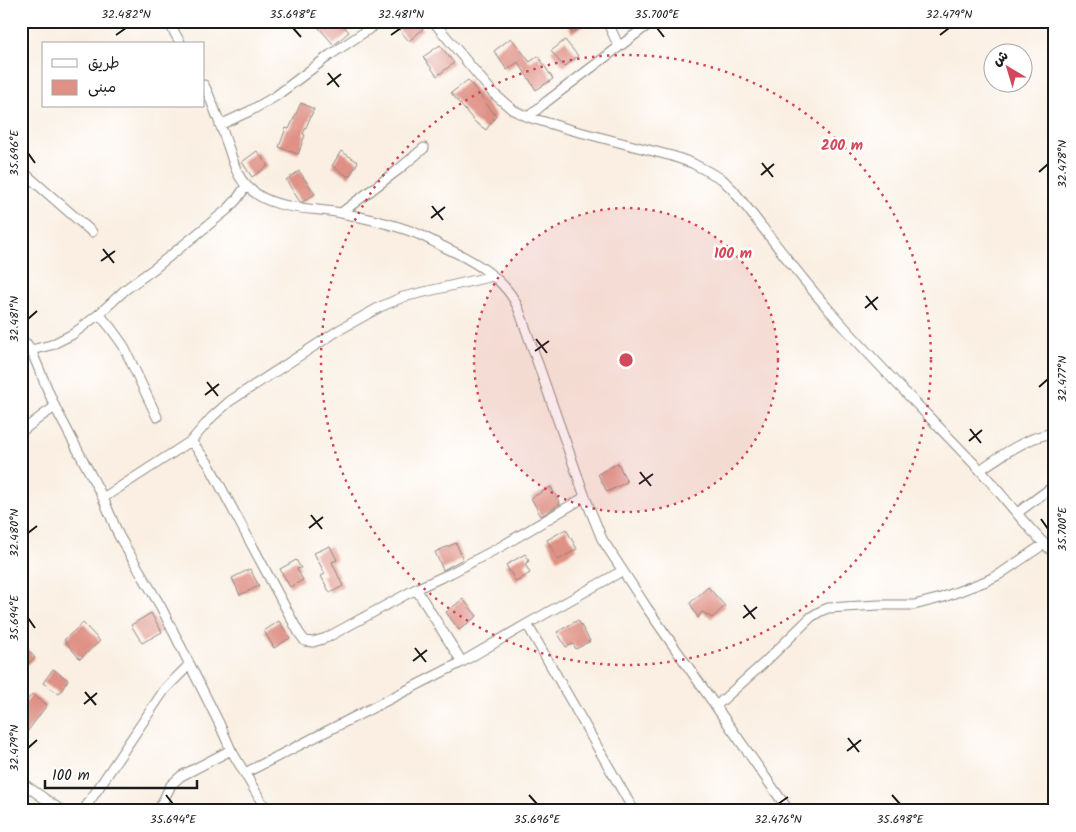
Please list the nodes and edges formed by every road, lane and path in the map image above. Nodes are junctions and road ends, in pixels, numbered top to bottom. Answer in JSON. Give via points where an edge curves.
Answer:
{"nodes":[{"id":1,"x":168,"y":21,"type":"edge"},
{"id":2,"x":380,"y":21,"type":"edge"},
{"id":3,"x":433,"y":21,"type":"edge"},
{"id":4,"x":607,"y":21,"type":"edge"},
{"id":5,"x":653,"y":21,"type":"edge"},
{"id":6,"x":180,"y":42,"type":"edge"},
{"id":7,"x":619,"y":47,"type":"junction"},
{"id":8,"x":205,"y":87,"type":"edge"},
{"id":9,"x":528,"y":117,"type":"junction"},
{"id":10,"x":220,"y":125,"type":"junction"},
{"id":11,"x":424,"y":148,"type":"dead end"},
{"id":12,"x":21,"y":170,"type":"edge"},
{"id":13,"x":246,"y":186,"type":"junction"},
{"id":14,"x":341,"y":213,"type":"junction"},
{"id":15,"x":92,"y":232,"type":"dead end"},
{"id":16,"x":493,"y":276,"type":"junction"},
{"id":17,"x":99,"y":314,"type":"junction"},
{"id":18,"x":21,"y":341,"type":"edge"},
{"id":19,"x":31,"y":350,"type":"junction"},
{"id":20,"x":56,"y":407,"type":"junction"},
{"id":21,"x":157,"y":418,"type":"dead end"},
{"id":22,"x":21,"y":432,"type":"edge"},
{"id":23,"x":1055,"y":434,"type":"edge"},
{"id":24,"x":191,"y":441,"type":"junction"},
{"id":25,"x":980,"y":470,"type":"junction"},
{"id":26,"x":1055,"y":485,"type":"edge"},
{"id":27,"x":586,"y":497,"type":"junction"},
{"id":28,"x":103,"y":498,"type":"junction"},
{"id":29,"x":1016,"y":512,"type":"junction"},
{"id":30,"x":1044,"y":544,"type":"junction"},
{"id":31,"x":1055,"y":554,"type":"edge"},
{"id":32,"x":622,"y":571,"type":"junction"},
{"id":33,"x":416,"y":589,"type":"junction"},
{"id":34,"x":527,"y":624,"type":"junction"},
{"id":35,"x":462,"y":662,"type":"junction"},
{"id":36,"x":189,"y":665,"type":"junction"},
{"id":37,"x":716,"y":706,"type":"junction"},
{"id":38,"x":231,"y":750,"type":"junction"},
{"id":39,"x":245,"y":773,"type":"junction"},
{"id":40,"x":21,"y":782,"type":"edge"},
{"id":41,"x":62,"y":811,"type":"edge"},
{"id":42,"x":83,"y":811,"type":"edge"},
{"id":43,"x":158,"y":811,"type":"edge"},
{"id":44,"x":267,"y":811,"type":"edge"},
{"id":45,"x":634,"y":811,"type":"edge"},
{"id":46,"x":788,"y":811,"type":"edge"}],
"edges":[{"from":1,"to":6,"type":"street"},
{"from":2,"to":10,"type":"street","via":[[276,96]]},
{"from":3,"to":9,"type":"street","via":[[493,93]]},
{"from":4,"to":7,"type":"street"},
{"from":5,"to":7,"type":"street"},
{"from":7,"to":9,"type":"street"},
{"from":8,"to":10,"type":"street"},
{"from":9,"to":25,"type":"street","via":[[672,156],[722,179],[831,312]]},
{"from":10,"to":13,"type":"street"},
{"from":11,"to":14,"type":"street"},
{"from":12,"to":15,"type":"street"},
{"from":13,"to":14,"type":"street","via":[[280,204]]},
{"from":13,"to":17,"type":"street","via":[[228,209]]},
{"from":14,"to":16,"type":"street","via":[[417,234],[476,263]]},
{"from":16,"to":24,"type":"street","via":[[403,297],[360,318],[230,401]]},
{"from":16,"to":27,"type":"street","via":[[507,289],[519,310]]},
{"from":17,"to":19,"type":"street","via":[[64,339]]},
{"from":17,"to":21,"type":"street","via":[[123,344]]},
{"from":18,"to":19,"type":"street"},
{"from":19,"to":20,"type":"street"},
{"from":20,"to":22,"type":"street"},
{"from":20,"to":28,"type":"street"},
{"from":23,"to":25,"type":"street","via":[[1020,445]]},
{"from":24,"to":28,"type":"street"},
{"from":24,"to":33,"type":"street","via":[[208,463],[305,641],[326,638]]},
{"from":25,"to":29,"type":"street"},
{"from":26,"to":29,"type":"street"},
{"from":27,"to":32,"type":"street","via":[[602,539]]},
{"from":27,"to":33,"type":"street","via":[[502,546]]},
{"from":28,"to":36,"type":"street","via":[[119,536],[161,607]]},
{"from":29,"to":30,"type":"street"},
{"from":30,"to":31,"type":"street"},
{"from":30,"to":37,"type":"street","via":[[993,578],[941,598],[914,605],[846,606],[819,612]]},
{"from":32,"to":34,"type":"street"},
{"from":32,"to":37,"type":"street"},
{"from":33,"to":35,"type":"street"},
{"from":34,"to":35,"type":"street"},
{"from":34,"to":45,"type":"street"},
{"from":35,"to":39,"type":"street"},
{"from":36,"to":38,"type":"street"},
{"from":36,"to":42,"type":"street","via":[[165,690]]},
{"from":37,"to":46,"type":"street"},
{"from":38,"to":39,"type":"street"},
{"from":38,"to":43,"type":"street","via":[[181,776],[171,785]]},
{"from":39,"to":44,"type":"street"},
{"from":40,"to":41,"type":"street"}]}
